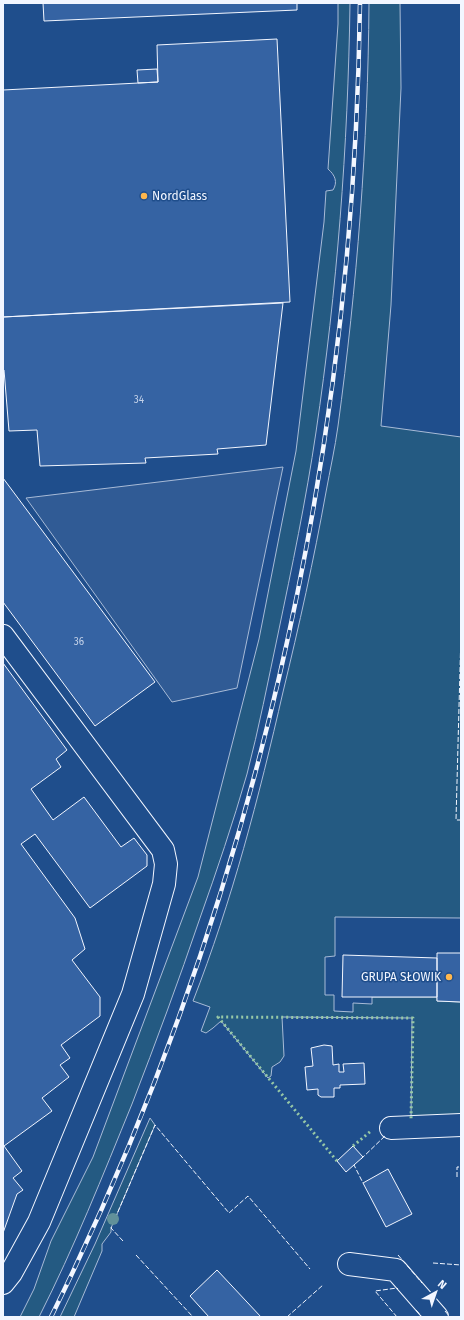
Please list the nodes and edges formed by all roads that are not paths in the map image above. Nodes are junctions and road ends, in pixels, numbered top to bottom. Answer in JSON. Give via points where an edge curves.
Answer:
{"nodes":[{"id":1,"x":3,"y":636,"type":"edge"},
{"id":2,"x":461,"y":1125,"type":"edge"},
{"id":3,"x":391,"y":1128,"type":"dead end"},
{"id":4,"x":349,"y":1264,"type":"dead end"},
{"id":5,"x":3,"y":1283,"type":"edge"},
{"id":6,"x":437,"y":1317,"type":"edge"}],
"edges":[{"from":1,"to":5,"type":"lane","via":[[163,850],[166,864],[158,909],[133,994],[39,1222]]},
{"from":2,"to":3,"type":"lane"},
{"from":4,"to":6,"type":"lane","via":[[396,1270]]}]}
